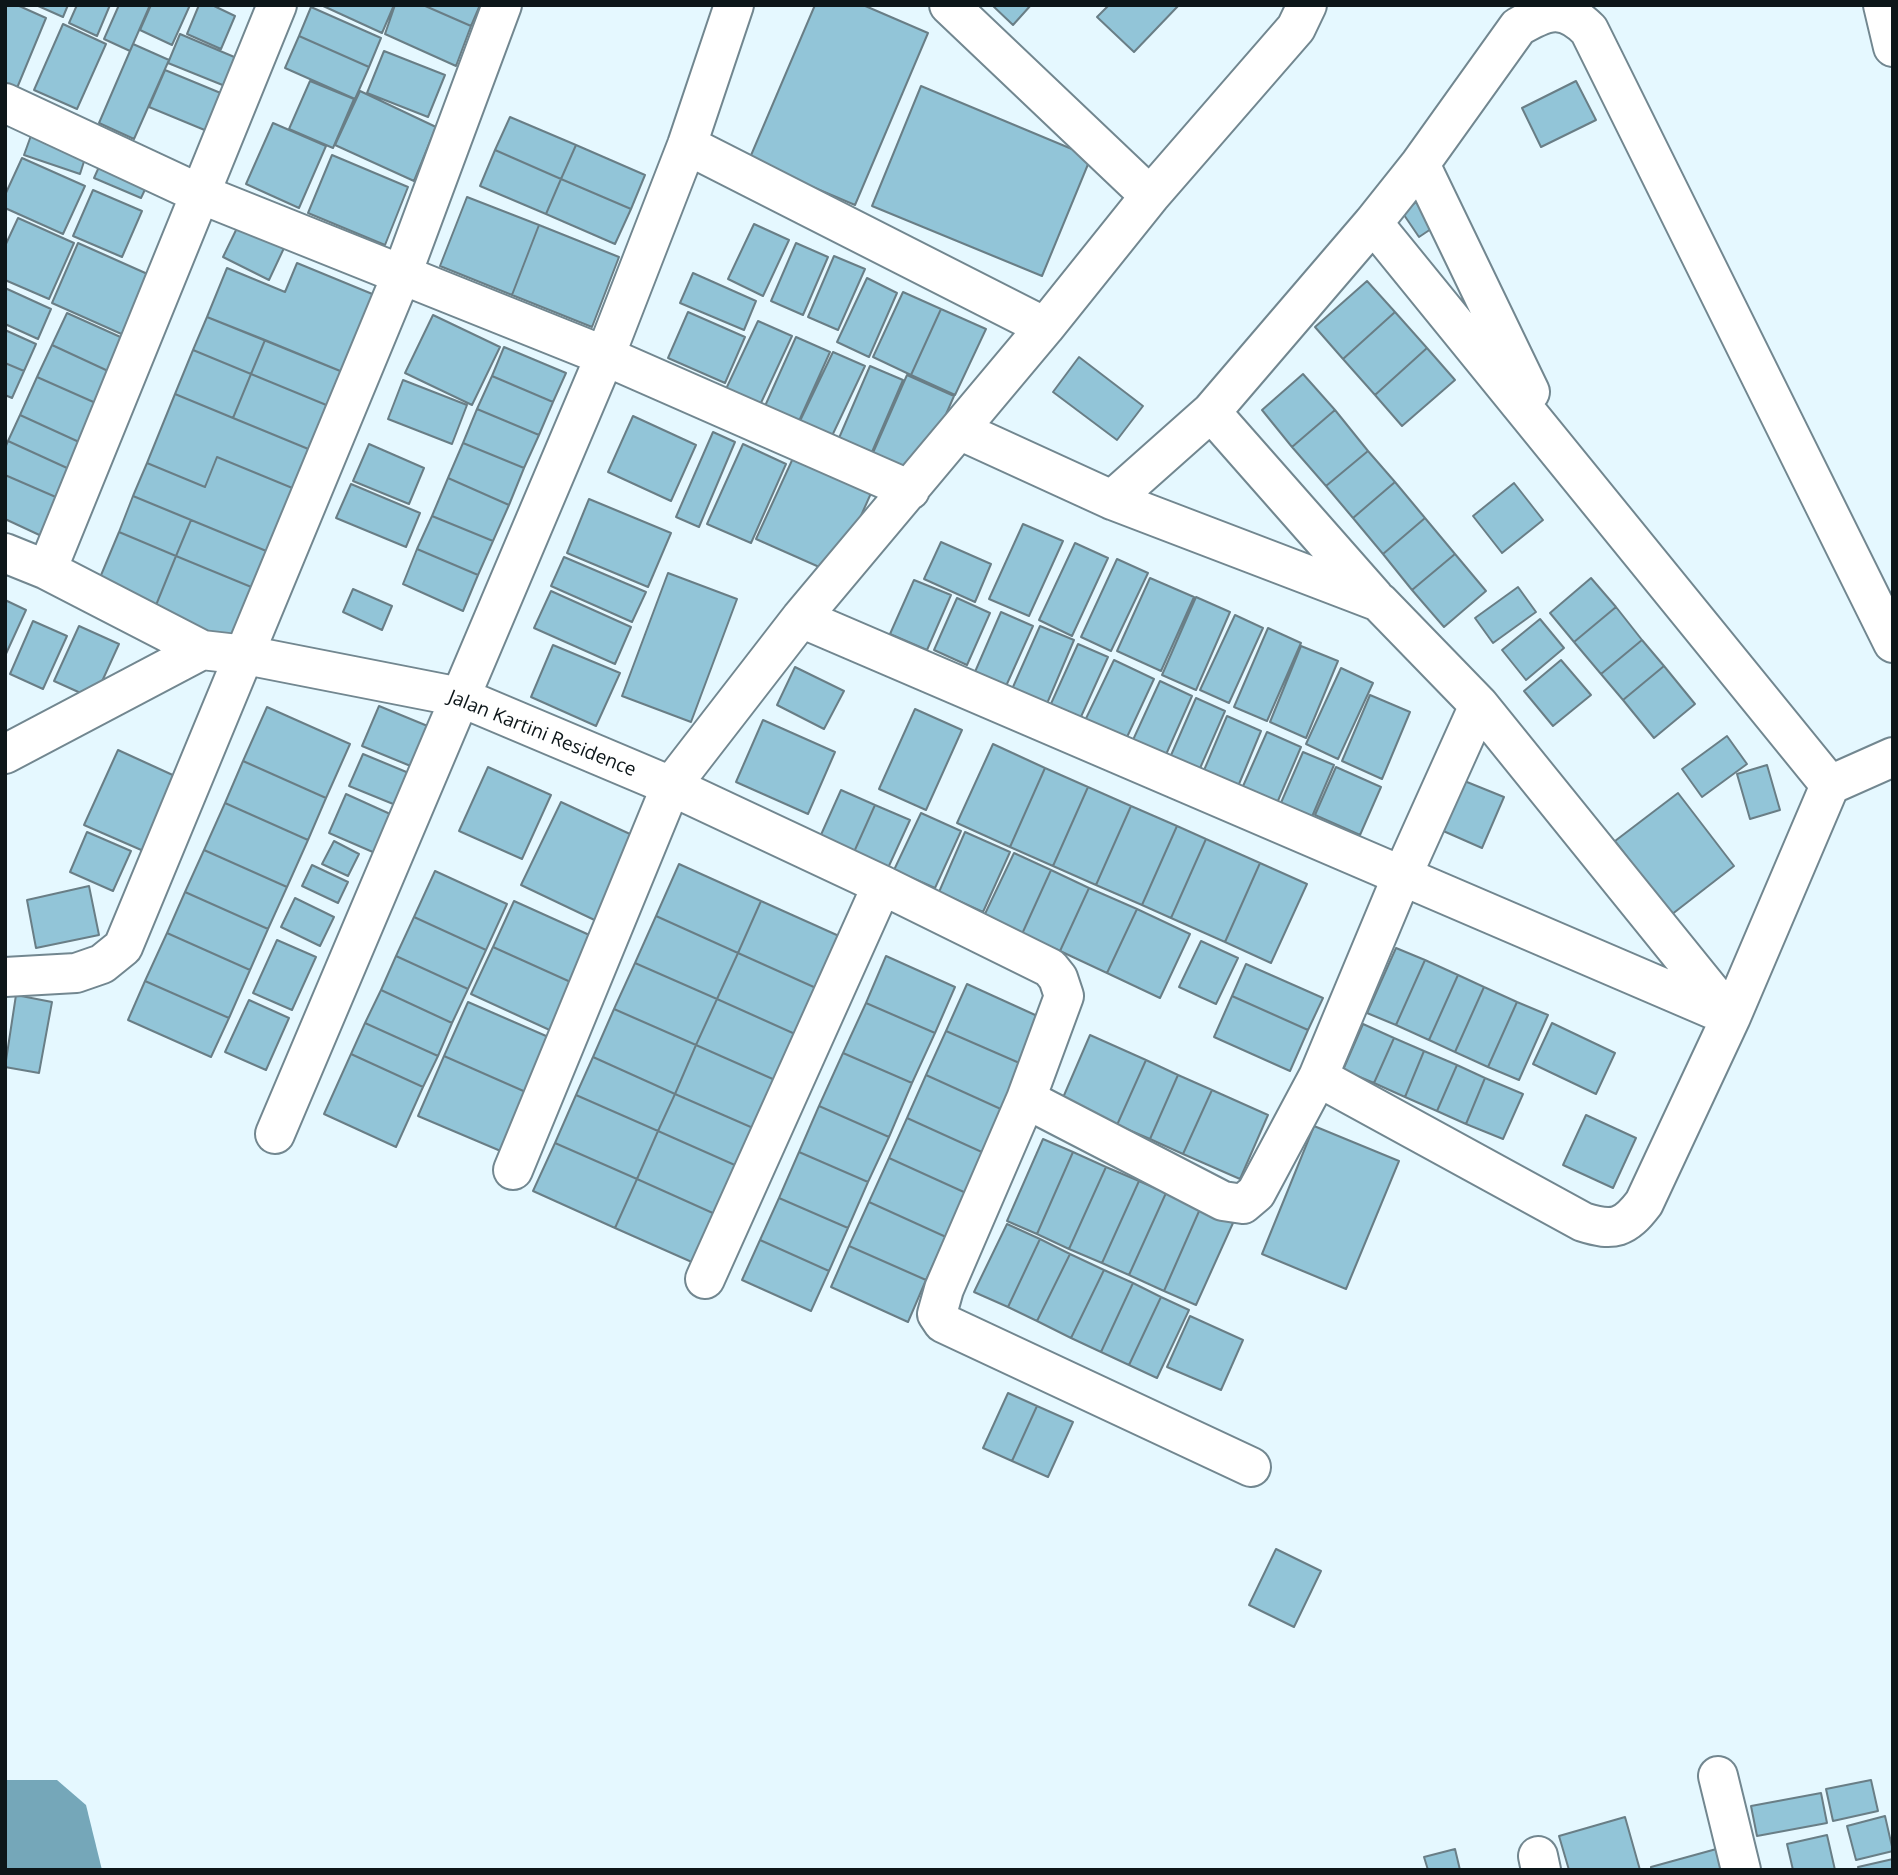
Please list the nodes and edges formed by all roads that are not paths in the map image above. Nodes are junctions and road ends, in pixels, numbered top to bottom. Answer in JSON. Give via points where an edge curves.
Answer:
{"nodes":[{"id":1,"x":277,"y":5,"type":"edge"},
{"id":2,"x":502,"y":5,"type":"edge"},
{"id":3,"x":734,"y":5,"type":"edge"},
{"id":4,"x":949,"y":5,"type":"edge"},
{"id":5,"x":1307,"y":5,"type":"edge"},
{"id":6,"x":1883,"y":5,"type":"edge"},
{"id":7,"x":1893,"y":47,"type":"edge"},
{"id":8,"x":6,"y":106,"type":"edge"},
{"id":9,"x":687,"y":145,"type":"junction"},
{"id":10,"x":1420,"y":164,"type":"junction"},
{"id":11,"x":198,"y":193,"type":"junction"},
{"id":12,"x":1150,"y":196,"type":"junction"},
{"id":13,"x":1373,"y":223,"type":"junction"},
{"id":14,"x":402,"y":274,"type":"junction"},
{"id":15,"x":1045,"y":327,"type":"junction"},
{"id":16,"x":605,"y":356,"type":"junction"},
{"id":17,"x":1211,"y":412,"type":"junction"},
{"id":18,"x":959,"y":430,"type":"junction"},
{"id":19,"x":1558,"y":450,"type":"junction"},
{"id":20,"x":910,"y":490,"type":"junction"},
{"id":21,"x":1112,"y":500,"type":"junction"},
{"id":22,"x":5,"y":553,"type":"edge"},
{"id":23,"x":47,"y":570,"type":"junction"},
{"id":24,"x":1379,"y":602,"type":"junction"},
{"id":25,"x":801,"y":618,"type":"junction"},
{"id":26,"x":1893,"y":643,"type":"edge"},
{"id":27,"x":202,"y":650,"type":"junction"},
{"id":28,"x":246,"y":654,"type":"junction"},
{"id":29,"x":460,"y":697,"type":"junction"},
{"id":30,"x":1479,"y":705,"type":"junction"},
{"id":31,"x":5,"y":754,"type":"edge"},
{"id":32,"x":1893,"y":757,"type":"edge"},
{"id":33,"x":1830,"y":785,"type":"junction"},
{"id":34,"x":671,"y":786,"type":"junction"},
{"id":35,"x":1402,"y":876,"type":"junction"},
{"id":36,"x":882,"y":885,"type":"junction"},
{"id":37,"x":5,"y":976,"type":"edge"},
{"id":38,"x":1731,"y":1017,"type":"junction"},
{"id":39,"x":1318,"y":1077,"type":"junction"},
{"id":40,"x":1026,"y":1099,"type":"junction"},
{"id":41,"x":275,"y":1134,"type":"dead end"},
{"id":42,"x":513,"y":1170,"type":"dead end"},
{"id":43,"x":705,"y":1279,"type":"dead end"},
{"id":44,"x":1251,"y":1467,"type":"dead end"},
{"id":45,"x":1718,"y":1776,"type":"dead end"},
{"id":46,"x":1741,"y":1870,"type":"edge"}],
"edges":[{"from":1,"to":11,"type":"street"},
{"from":2,"to":14,"type":"street"},
{"from":3,"to":9,"type":"street"},
{"from":4,"to":12,"type":"street"},
{"from":5,"to":12,"type":"street","via":[[1296,28]]},
{"from":6,"to":7,"type":"street"},
{"from":8,"to":11,"type":"street"},
{"from":9,"to":15,"type":"street"},
{"from":9,"to":16,"type":"street"},
{"from":10,"to":13,"type":"street"},
{"from":10,"to":19,"type":"street"},
{"from":10,"to":26,"type":"street","via":[[1518,27],[1540,14],[1557,11],[1577,18],[1589,30]]},
{"from":11,"to":14,"type":"street"},
{"from":11,"to":23,"type":"street"},
{"from":12,"to":15,"type":"street"},
{"from":13,"to":17,"type":"street"},
{"from":13,"to":19,"type":"street"},
{"from":14,"to":16,"type":"street"},
{"from":14,"to":28,"type":"street"},
{"from":15,"to":18,"type":"street"},
{"from":16,"to":20,"type":"street"},
{"from":16,"to":29,"type":"street"},
{"from":17,"to":21,"type":"street"},
{"from":17,"to":24,"type":"street"},
{"from":18,"to":20,"type":"street"},
{"from":18,"to":21,"type":"street"},
{"from":19,"to":33,"type":"street"},
{"from":20,"to":25,"type":"street"},
{"from":21,"to":24,"type":"street"},
{"from":22,"to":23,"type":"street"},
{"from":23,"to":27,"type":"street"},
{"from":24,"to":30,"type":"street"},
{"from":25,"to":34,"type":"street"},
{"from":25,"to":35,"type":"street"},
{"from":27,"to":28,"type":"street","name":"Jalan Kartini Residence"},
{"from":27,"to":31,"type":"street"},
{"from":28,"to":29,"type":"street","name":"Jalan Kartini Residence"},
{"from":28,"to":37,"type":"street","via":[[123,947],[102,964],[76,973]]},
{"from":29,"to":34,"type":"street","name":"Jalan Kartini Residence"},
{"from":29,"to":41,"type":"street"},
{"from":30,"to":35,"type":"street"},
{"from":30,"to":38,"type":"street"},
{"from":32,"to":33,"type":"street"},
{"from":33,"to":38,"type":"street"},
{"from":34,"to":36,"type":"street","name":"Jalan Kartini Residence"},
{"from":34,"to":42,"type":"street"},
{"from":35,"to":38,"type":"street"},
{"from":35,"to":39,"type":"street"},
{"from":36,"to":40,"type":"street","name":"Jalan Kartini Residence","via":[[1050,968],[1058,978],[1064,996]]},
{"from":36,"to":43,"type":"street"},
{"from":38,"to":39,"type":"street","via":[[1644,1203],[1630,1221],[1604,1229],[1583,1222]]},
{"from":39,"to":40,"type":"street","via":[[1256,1193],[1243,1204],[1223,1201]]},
{"from":40,"to":44,"type":"street","name":"Jalan Kartini Residence","via":[[937,1314],[943,1323]]},
{"from":45,"to":46,"type":"street"}]}
